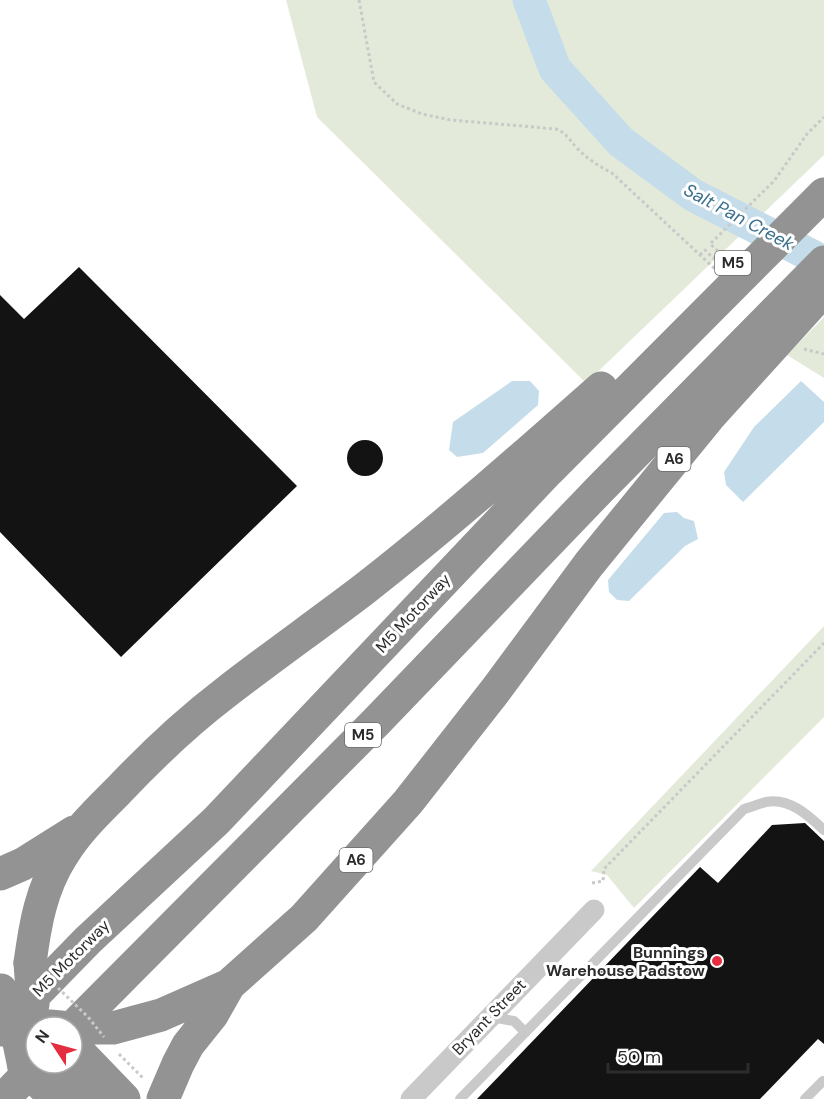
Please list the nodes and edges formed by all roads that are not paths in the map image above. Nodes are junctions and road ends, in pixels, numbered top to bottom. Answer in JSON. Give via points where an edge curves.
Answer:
{"nodes":[{"id":1,"x":824,"y":176,"type":"edge"},
{"id":2,"x":824,"y":194,"type":"edge"},
{"id":3,"x":824,"y":262,"type":"edge"},
{"id":4,"x":824,"y":290,"type":"edge"},
{"id":5,"x":648,"y":358,"type":"junction"},
{"id":6,"x":700,"y":407,"type":"junction"},
{"id":7,"x":82,"y":828,"type":"junction"},
{"id":8,"x":824,"y":830,"type":"edge"},
{"id":9,"x":0,"y":874,"type":"edge"},
{"id":10,"x":594,"y":910,"type":"dead end"},
{"id":11,"x":228,"y":985,"type":"junction"},
{"id":12,"x":45,"y":1015,"type":"edge"},
{"id":13,"x":56,"y":1015,"type":"edge"},
{"id":14,"x":70,"y":1015,"type":"edge"},
{"id":15,"x":490,"y":1016,"type":"junction"},
{"id":16,"x":84,"y":1030,"type":"edge"},
{"id":17,"x":525,"y":1032,"type":"junction"},
{"id":18,"x":84,"y":1060,"type":"edge"},
{"id":19,"x":24,"y":1069,"type":"edge"},
{"id":20,"x":824,"y":1082,"type":"edge"},
{"id":21,"x":138,"y":1093,"type":"edge"},
{"id":22,"x":3,"y":1099,"type":"edge"},
{"id":23,"x":411,"y":1099,"type":"edge"},
{"id":24,"x":460,"y":1099,"type":"edge"},
{"id":25,"x":805,"y":1099,"type":"edge"}],
"edges":[{"from":1,"to":5,"type":"highway","number":"M5"},
{"from":2,"to":5,"type":"highway","name":"M5 Motorway","number":"M5"},
{"from":3,"to":6,"type":"highway","name":"M5 Motorway","number":"M5"},
{"from":4,"to":6,"type":"highway"},
{"from":5,"to":7,"type":"highway","number":"M5","via":[[361,591],[188,723]]},
{"from":5,"to":13,"type":"highway","name":"M5 Motorway","number":"M5","via":[[548,471],[216,821],[88,940]]},
{"from":6,"to":11,"type":"highway","number":"A6","via":[[590,564],[408,802],[304,918]]},
{"from":6,"to":14,"type":"highway","name":"M5 Motorway","number":"M5"},
{"from":7,"to":9,"type":"highway","number":"M5"},
{"from":7,"to":12,"type":"highway","number":"M5","via":[[49,881],[35,923]]},
{"from":8,"to":17,"type":"lane","via":[[807,814],[786,803],[769,801],[744,809]]},
{"from":10,"to":15,"type":"street","name":"Bryant Street"},
{"from":11,"to":16,"type":"highway","number":"A6","via":[[161,1015]]},
{"from":11,"to":21,"type":"highway","number":"A6","via":[[178,1064]]},
{"from":15,"to":17,"type":"lane","via":[[514,1021]]},
{"from":15,"to":23,"type":"street","name":"Bryant Street"},
{"from":17,"to":24,"type":"lane"},
{"from":18,"to":21,"type":"highway"},
{"from":19,"to":22,"type":"highway","name":"M5 Motorway","number":"M5"},
{"from":20,"to":25,"type":"lane"}]}
